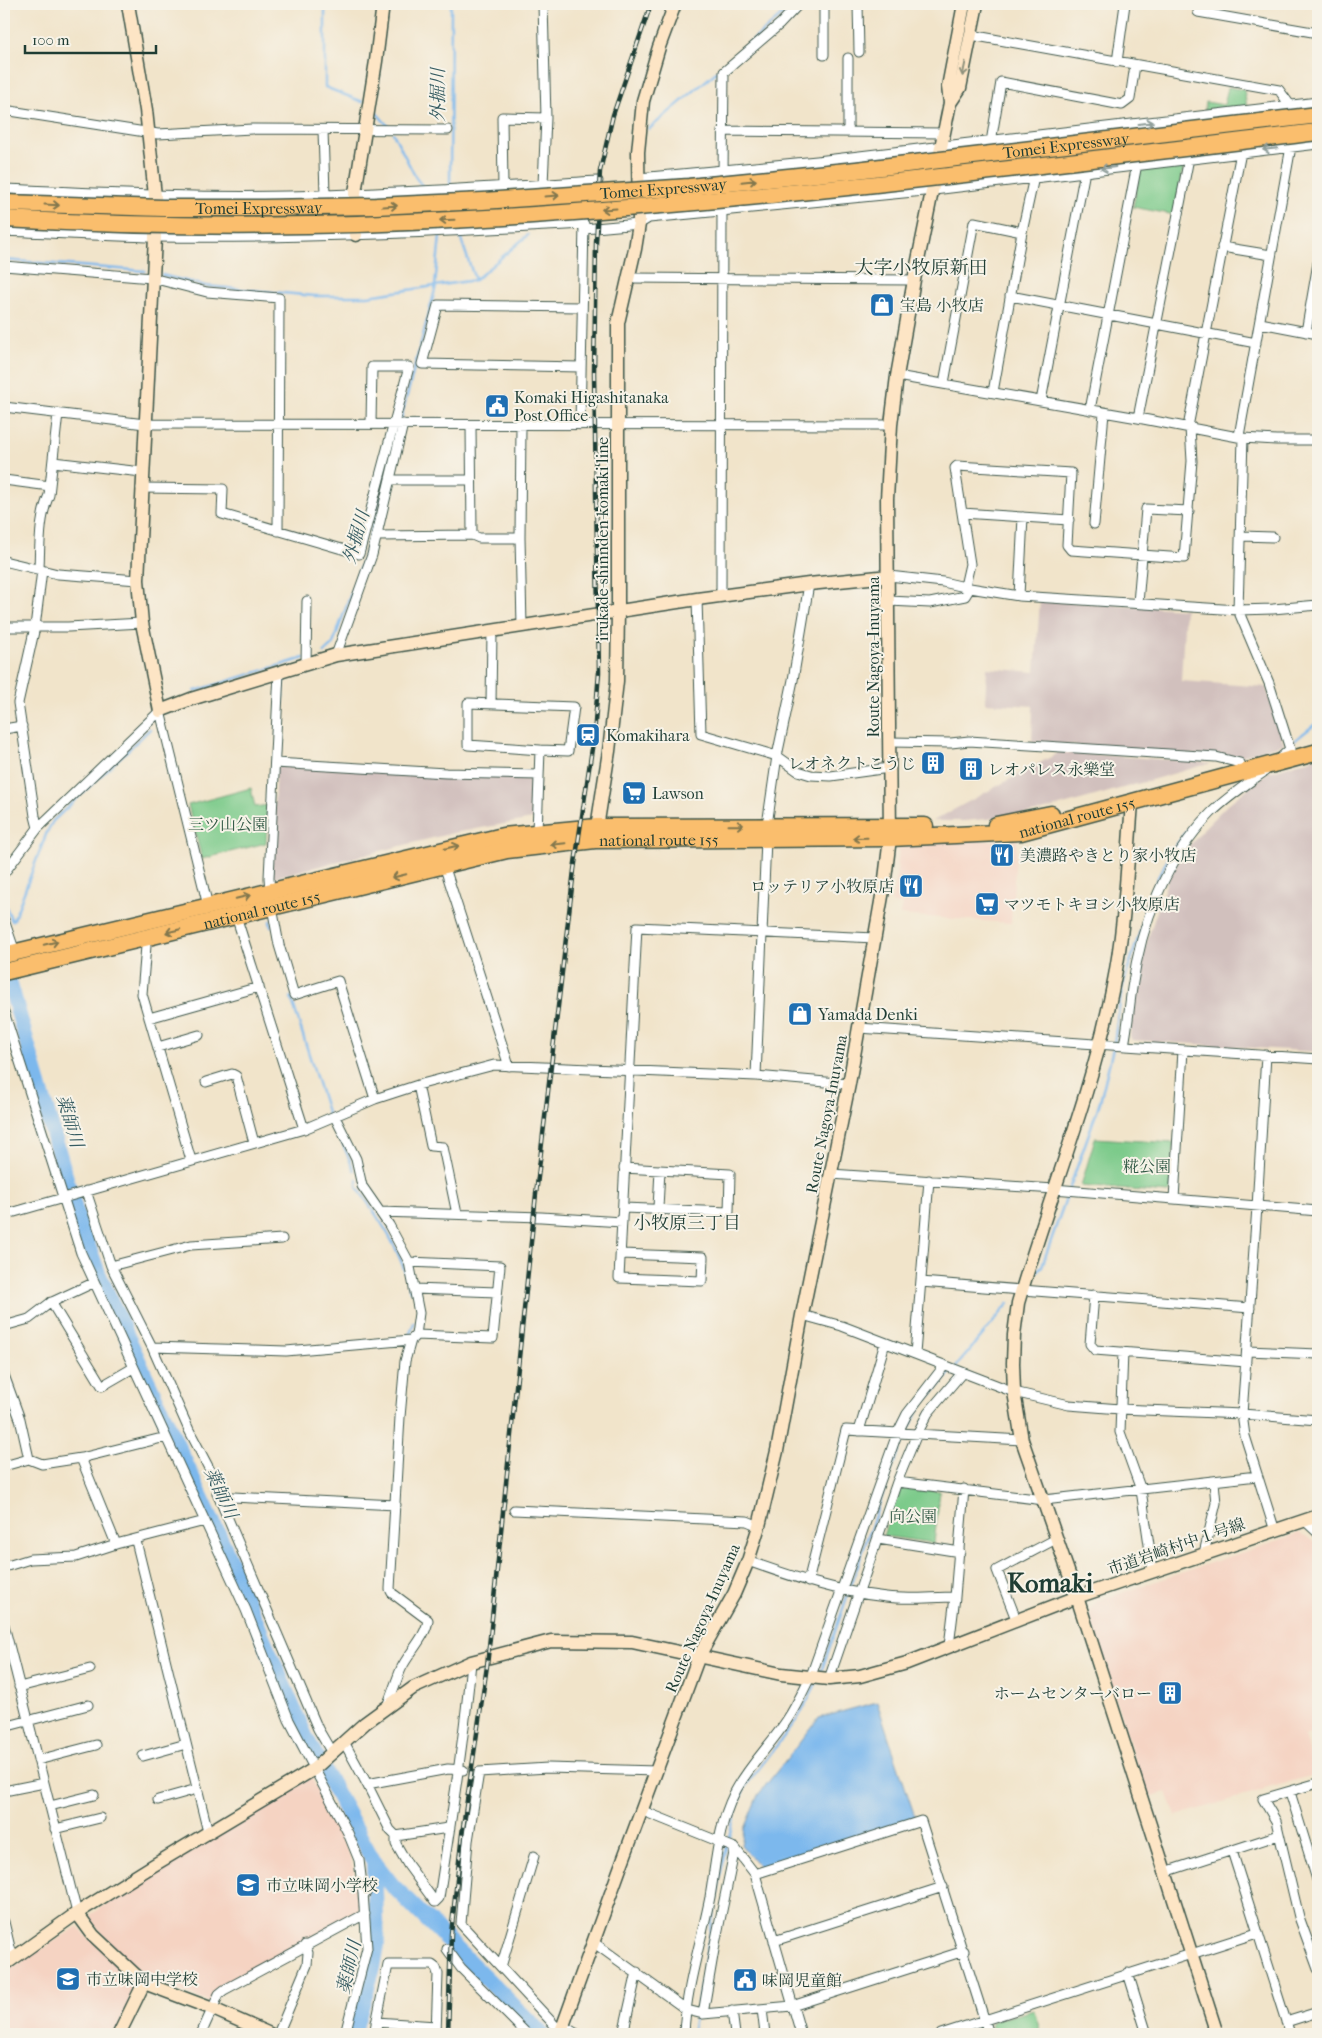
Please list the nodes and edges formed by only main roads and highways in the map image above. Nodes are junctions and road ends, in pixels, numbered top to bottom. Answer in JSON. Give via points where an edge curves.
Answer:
{"nodes":[{"id":1,"x":1318,"y":115,"type":"edge"},
{"id":2,"x":1318,"y":132,"type":"edge"},
{"id":3,"x":4,"y":203,"type":"edge"},
{"id":4,"x":4,"y":219,"type":"edge"},
{"id":5,"x":1318,"y":741,"type":"edge"},
{"id":6,"x":1318,"y":752,"type":"edge"},
{"id":7,"x":890,"y":832,"type":"junction"},
{"id":8,"x":596,"y":834,"type":"junction"},
{"id":9,"x":9,"y":953,"type":"edge"},
{"id":10,"x":4,"y":972,"type":"edge"}],
"edges":[{"from":3,"to":1,"type":"highway","name":"Tomei Expressway","one_way":true,"bridge":true,"via":[[263,208],[483,201],[699,186]]},
{"from":2,"to":4,"type":"highway","name":"Tomei Expressway","one_way":true,"bridge":true,"via":[[858,186],[494,218],[263,225]]},
{"from":5,"to":7,"type":"highway","name":"national route 155","via":[[1073,809],[1004,824]]},
{"from":6,"to":7,"type":"highway","name":"national route 155","via":[[1021,832]]},
{"from":7,"to":8,"type":"highway","name":"national route 155"},
{"from":9,"to":8,"type":"highway","name":"national route 155","one_way":true,"via":[[503,836],[537,832]]},
{"from":8,"to":10,"type":"highway","name":"national route 155","one_way":true,"via":[[444,864]]}]}
